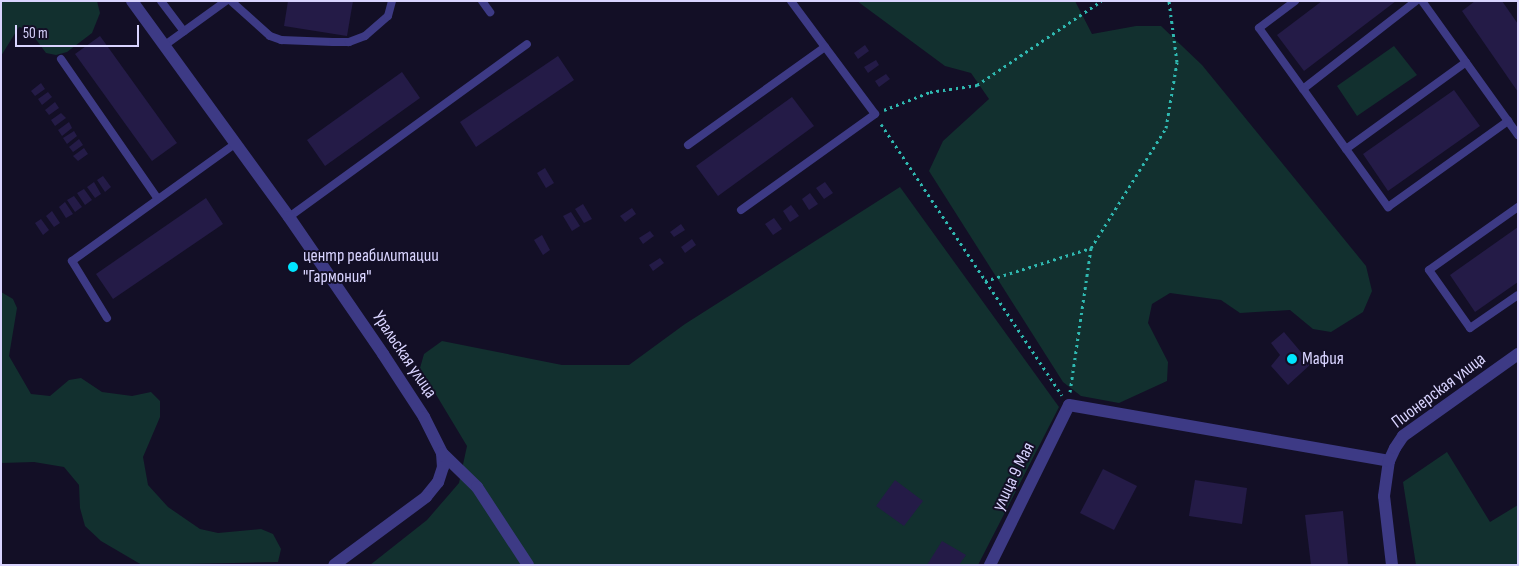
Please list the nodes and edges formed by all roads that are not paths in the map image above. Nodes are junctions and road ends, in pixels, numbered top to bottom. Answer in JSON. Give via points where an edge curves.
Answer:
{"nodes":[{"id":1,"x":132,"y":1,"type":"edge"},
{"id":2,"x":161,"y":1,"type":"edge"},
{"id":3,"x":226,"y":1,"type":"edge"},
{"id":4,"x":231,"y":1,"type":"edge"},
{"id":5,"x":392,"y":1,"type":"edge"},
{"id":6,"x":482,"y":1,"type":"edge"},
{"id":7,"x":792,"y":1,"type":"edge"},
{"id":8,"x":1295,"y":1,"type":"edge"},
{"id":9,"x":1416,"y":1,"type":"edge"},
{"id":10,"x":1422,"y":1,"type":"edge"},
{"id":11,"x":490,"y":12,"type":"dead end"},
{"id":12,"x":184,"y":31,"type":"junction"},
{"id":13,"x":527,"y":44,"type":"dead end"},
{"id":14,"x":165,"y":45,"type":"junction"},
{"id":15,"x":825,"y":47,"type":"junction"},
{"id":16,"x":61,"y":59,"type":"dead end"},
{"id":17,"x":1466,"y":62,"type":"junction"},
{"id":18,"x":1302,"y":88,"type":"junction"},
{"id":19,"x":1508,"y":121,"type":"junction"},
{"id":20,"x":1518,"y":135,"type":"edge"},
{"id":21,"x":236,"y":143,"type":"junction"},
{"id":22,"x":688,"y":145,"type":"dead end"},
{"id":23,"x":1346,"y":149,"type":"junction"},
{"id":24,"x":158,"y":199,"type":"junction"},
{"id":25,"x":1518,"y":207,"type":"edge"},
{"id":26,"x":741,"y":210,"type":"dead end"},
{"id":27,"x":289,"y":217,"type":"junction"},
{"id":28,"x":1518,"y":295,"type":"edge"},
{"id":29,"x":107,"y":318,"type":"dead end"},
{"id":30,"x":1518,"y":354,"type":"edge"},
{"id":31,"x":442,"y":453,"type":"junction"},
{"id":32,"x":1388,"y":461,"type":"junction"},
{"id":33,"x":334,"y":565,"type":"edge"},
{"id":34,"x":528,"y":565,"type":"edge"},
{"id":35,"x":990,"y":565,"type":"edge"},
{"id":36,"x":1392,"y":565,"type":"edge"}],
"edges":[{"from":1,"to":14,"type":"street","name":"Уральская улица"},
{"from":2,"to":12,"type":"lane"},
{"from":3,"to":12,"type":"lane"},
{"from":4,"to":5,"type":"lane","via":[[270,36],[281,40],[333,42],[349,42],[379,26],[388,16]]},
{"from":6,"to":11,"type":"lane"},
{"from":7,"to":15,"type":"lane"},
{"from":8,"to":18,"type":"lane","via":[[1259,28]]},
{"from":9,"to":18,"type":"lane"},
{"from":10,"to":17,"type":"lane"},
{"from":12,"to":14,"type":"lane"},
{"from":13,"to":27,"type":"lane"},
{"from":14,"to":21,"type":"street","name":"Уральская улица"},
{"from":15,"to":22,"type":"lane"},
{"from":15,"to":26,"type":"lane","via":[[875,114]]},
{"from":16,"to":24,"type":"lane"},
{"from":17,"to":19,"type":"lane"},
{"from":17,"to":23,"type":"lane"},
{"from":18,"to":23,"type":"lane"},
{"from":19,"to":20,"type":"lane"},
{"from":19,"to":23,"type":"lane","via":[[1388,207]]},
{"from":21,"to":24,"type":"lane"},
{"from":21,"to":27,"type":"street","name":"Уральская улица"},
{"from":24,"to":29,"type":"lane","via":[[72,261]]},
{"from":25,"to":28,"type":"lane","via":[[1429,270],[1470,328]]},
{"from":27,"to":31,"type":"street","name":"Уральская улица","via":[[424,417]]},
{"from":30,"to":32,"type":"street","name":"Пионерская улица","via":[[1403,436]]},
{"from":31,"to":33,"type":"street","via":[[443,467],[438,482],[426,497]]},
{"from":31,"to":34,"type":"street","via":[[476,487]]},
{"from":32,"to":35,"type":"street","name":"улица 9 Мая","via":[[1069,405]]},
{"from":32,"to":36,"type":"street","via":[[1384,496]]}]}
